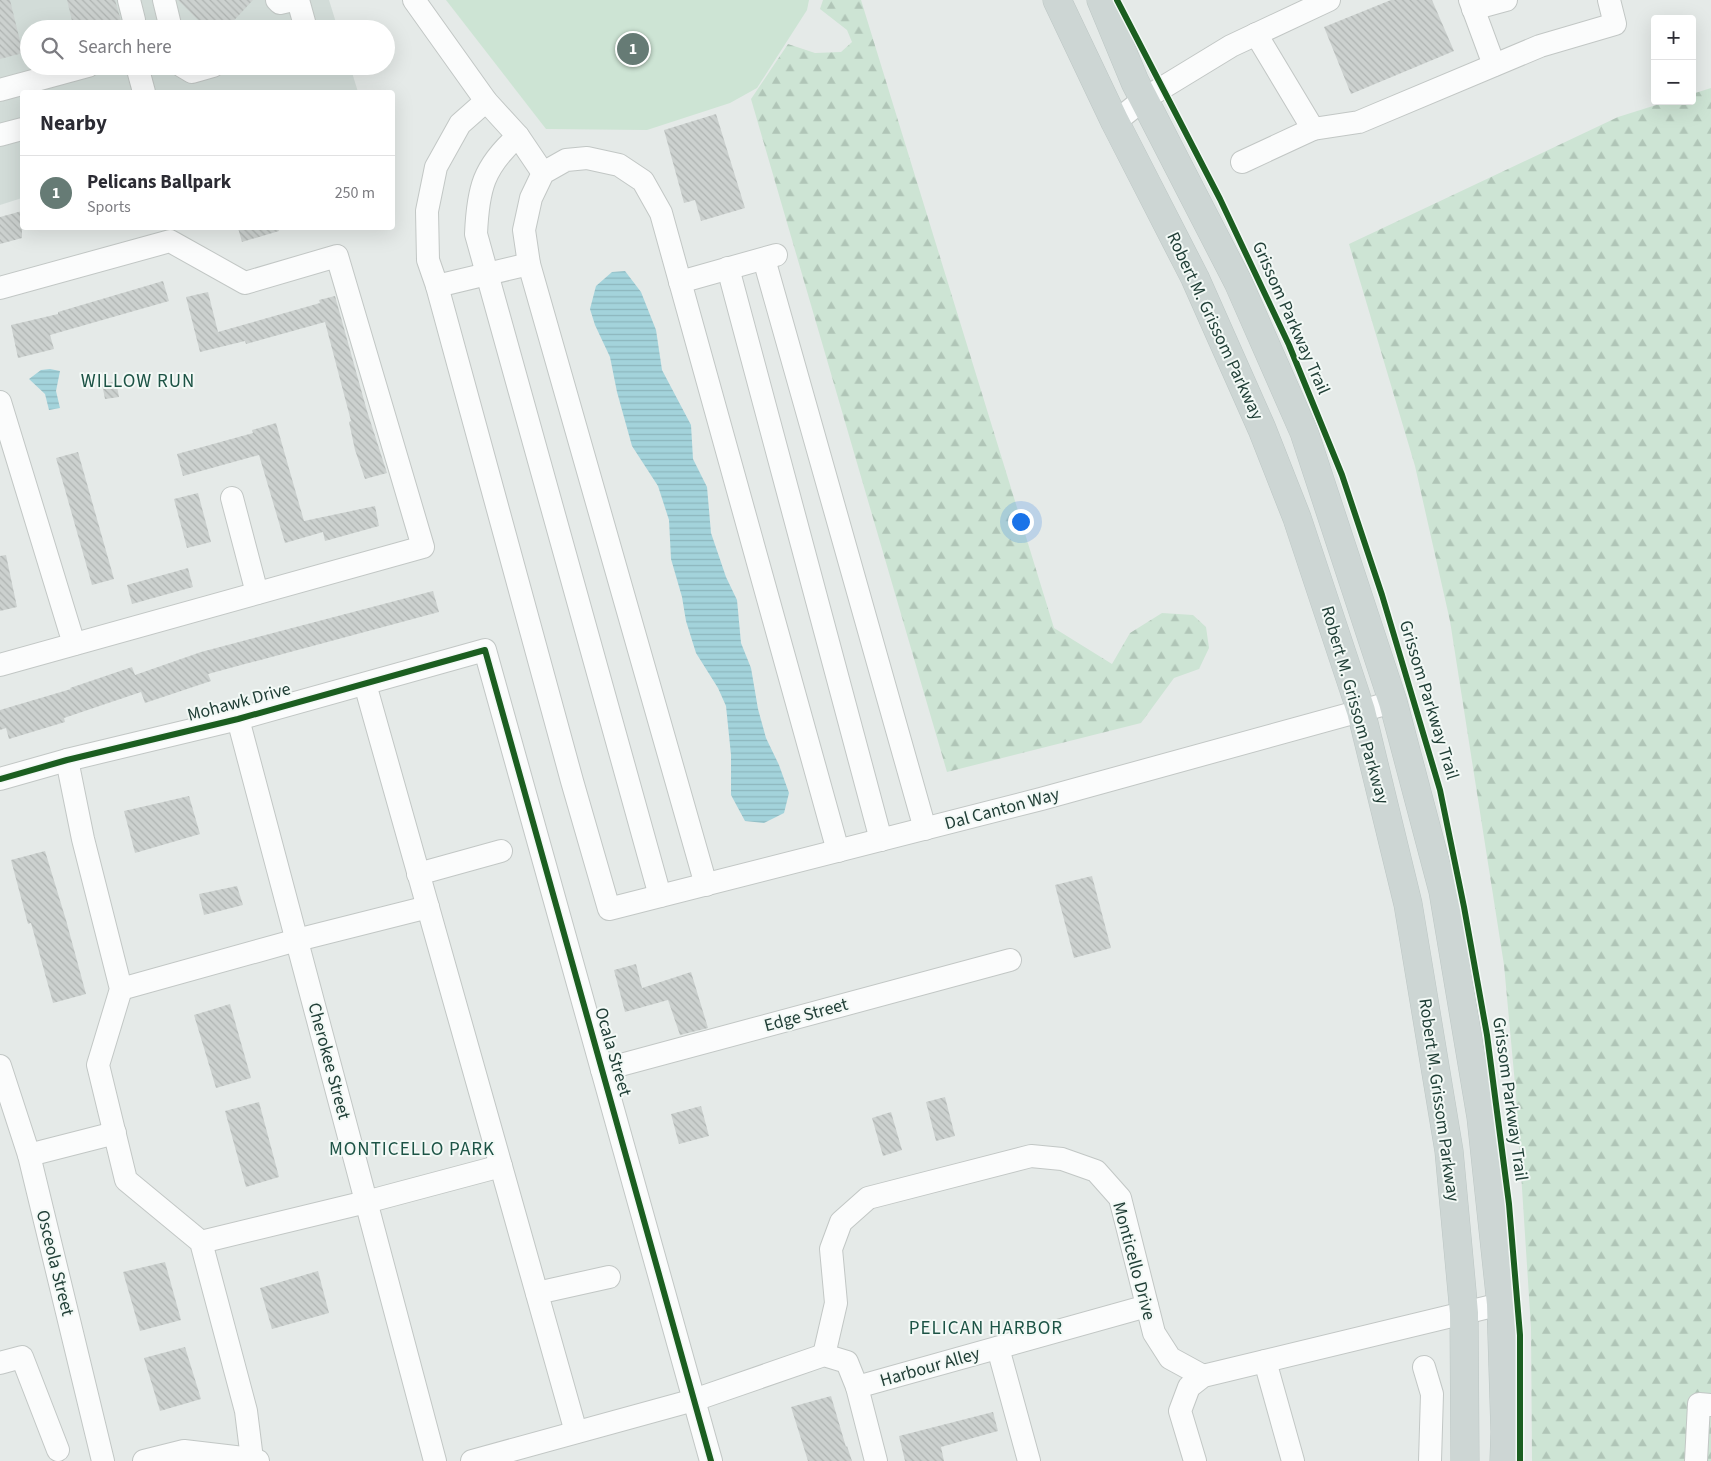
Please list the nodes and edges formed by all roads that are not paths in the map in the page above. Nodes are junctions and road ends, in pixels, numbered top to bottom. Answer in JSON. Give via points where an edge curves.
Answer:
{"nodes":[{"id":1,"x":128,"y":0,"type":"edge"},
{"id":2,"x":164,"y":0,"type":"edge"},
{"id":3,"x":277,"y":0,"type":"edge"},
{"id":4,"x":292,"y":0,"type":"edge"},
{"id":5,"x":298,"y":0,"type":"edge"},
{"id":6,"x":414,"y":0,"type":"edge"},
{"id":7,"x":1057,"y":0,"type":"edge"},
{"id":8,"x":1101,"y":0,"type":"edge"},
{"id":9,"x":1329,"y":0,"type":"edge"},
{"id":10,"x":1506,"y":0,"type":"edge"},
{"id":11,"x":1609,"y":0,"type":"edge"},
{"id":12,"x":1471,"y":4,"type":"edge"},
{"id":13,"x":134,"y":20,"type":"edge"},
{"id":14,"x":169,"y":20,"type":"edge"},
{"id":15,"x":304,"y":20,"type":"edge"},
{"id":16,"x":1256,"y":34,"type":"junction"},
{"id":17,"x":1494,"y":65,"type":"junction"},
{"id":18,"x":55,"y":75,"type":"edge"},
{"id":19,"x":139,"y":75,"type":"edge"},
{"id":20,"x":0,"y":90,"type":"edge"},
{"id":21,"x":143,"y":90,"type":"edge"},
{"id":22,"x":1144,"y":99,"type":"junction"},
{"id":23,"x":486,"y":101,"type":"junction"},
{"id":24,"x":1115,"y":122,"type":"junction"},
{"id":25,"x":1314,"y":129,"type":"junction"},
{"id":26,"x":20,"y":130,"type":"edge"},
{"id":27,"x":0,"y":135,"type":"edge"},
{"id":28,"x":518,"y":136,"type":"junction"},
{"id":29,"x":1242,"y":162,"type":"dead end"},
{"id":30,"x":543,"y":173,"type":"junction"},
{"id":31,"x":529,"y":264,"type":"junction"},
{"id":32,"x":728,"y":268,"type":"junction"},
{"id":33,"x":486,"y":275,"type":"junction"},
{"id":34,"x":680,"y":282,"type":"junction"},
{"id":35,"x":437,"y":286,"type":"junction"},
{"id":36,"x":0,"y":288,"type":"edge"},
{"id":37,"x":0,"y":402,"type":"edge"},
{"id":38,"x":8,"y":452,"type":"edge"},
{"id":39,"x":232,"y":498,"type":"dead end"},
{"id":40,"x":257,"y":593,"type":"junction"},
{"id":41,"x":74,"y":644,"type":"junction"},
{"id":42,"x":485,"y":650,"type":"joint"},
{"id":43,"x":0,"y":665,"type":"edge"},
{"id":44,"x":365,"y":684,"type":"junction"},
{"id":45,"x":1393,"y":702,"type":"junction"},
{"id":46,"x":1361,"y":711,"type":"junction"},
{"id":47,"x":238,"y":719,"type":"junction"},
{"id":48,"x":67,"y":760,"type":"junction"},
{"id":49,"x":0,"y":779,"type":"edge"},
{"id":50,"x":925,"y":829,"type":"junction"},
{"id":51,"x":881,"y":840,"type":"junction"},
{"id":52,"x":501,"y":851,"type":"dead end"},
{"id":53,"x":838,"y":851,"type":"junction"},
{"id":54,"x":418,"y":874,"type":"junction"},
{"id":55,"x":706,"y":885,"type":"junction"},
{"id":56,"x":660,"y":896,"type":"junction"},
{"id":57,"x":428,"y":907,"type":"junction"},
{"id":58,"x":297,"y":940,"type":"junction"},
{"id":59,"x":1010,"y":960,"type":"dead end"},
{"id":60,"x":121,"y":989,"type":"junction"},
{"id":61,"x":0,"y":1066,"type":"edge"},
{"id":62,"x":602,"y":1070,"type":"junction"},
{"id":63,"x":115,"y":1133,"type":"junction"},
{"id":64,"x":29,"y":1154,"type":"junction"},
{"id":65,"x":501,"y":1166,"type":"junction"},
{"id":66,"x":366,"y":1202,"type":"junction"},
{"id":67,"x":202,"y":1242,"type":"junction"},
{"id":68,"x":610,"y":1277,"type":"dead end"},
{"id":69,"x":537,"y":1293,"type":"junction"},
{"id":70,"x":1501,"y":1304,"type":"junction"},
{"id":71,"x":1147,"y":1306,"type":"junction"},
{"id":72,"x":1464,"y":1313,"type":"junction"},
{"id":73,"x":998,"y":1348,"type":"junction"},
{"id":74,"x":824,"y":1355,"type":"junction"},
{"id":75,"x":1265,"y":1361,"type":"junction"},
{"id":76,"x":0,"y":1363,"type":"edge"},
{"id":77,"x":1424,"y":1367,"type":"dead end"},
{"id":78,"x":1203,"y":1376,"type":"junction"},
{"id":79,"x":857,"y":1387,"type":"junction"},
{"id":80,"x":694,"y":1400,"type":"junction"},
{"id":81,"x":1705,"y":1404,"type":"edge"},
{"id":82,"x":576,"y":1432,"type":"junction"},
{"id":83,"x":58,"y":1450,"type":"dead end"},
{"id":84,"x":255,"y":1460,"type":"edge"},
{"id":85,"x":103,"y":1461,"type":"edge"},
{"id":86,"x":144,"y":1461,"type":"edge"},
{"id":87,"x":435,"y":1461,"type":"edge"},
{"id":88,"x":472,"y":1461,"type":"edge"},
{"id":89,"x":710,"y":1461,"type":"edge"},
{"id":90,"x":876,"y":1461,"type":"edge"},
{"id":91,"x":1029,"y":1461,"type":"edge"},
{"id":92,"x":1195,"y":1461,"type":"edge"},
{"id":93,"x":1293,"y":1461,"type":"edge"},
{"id":94,"x":1430,"y":1461,"type":"edge"},
{"id":95,"x":1465,"y":1461,"type":"edge"},
{"id":96,"x":1504,"y":1461,"type":"edge"},
{"id":97,"x":1696,"y":1461,"type":"edge"}],
"edges":[{"from":1,"to":13,"type":"street"},
{"from":2,"to":14,"type":"street"},
{"from":3,"to":4,"type":"street","via":[[280,3]]},
{"from":5,"to":15,"type":"street"},
{"from":6,"to":23,"type":"street"},
{"from":7,"to":24,"type":"main road","name":"Robert M. Grissom Parkway"},
{"from":8,"to":22,"type":"main road","name":"Robert M. Grissom Parkway"},
{"from":9,"to":16,"type":"street"},
{"from":10,"to":12,"type":"street"},
{"from":11,"to":17,"type":"street","via":[[1615,24],[1540,46]]},
{"from":12,"to":17,"type":"street"},
{"from":16,"to":22,"type":"street"},
{"from":16,"to":25,"type":"street"},
{"from":17,"to":25,"type":"street","via":[[1359,122]]},
{"from":18,"to":20,"type":"street"},
{"from":19,"to":21,"type":"street"},
{"from":22,"to":24,"type":"street"},
{"from":22,"to":45,"type":"main road","name":"Robert M. Grissom Parkway","via":[[1238,282],[1304,432]]},
{"from":23,"to":28,"type":"street"},
{"from":23,"to":35,"type":"street","via":[[460,124],[436,167],[427,211],[428,260]]},
{"from":24,"to":46,"type":"main road","name":"Robert M. Grissom Parkway","via":[[1196,278],[1262,429],[1297,518]]},
{"from":25,"to":29,"type":"street"},
{"from":26,"to":27,"type":"street"},
{"from":28,"to":30,"type":"street"},
{"from":28,"to":33,"type":"street","via":[[502,150],[486,173],[477,204],[476,234]]},
{"from":30,"to":31,"type":"street","via":[[531,198],[524,230]]},
{"from":30,"to":34,"type":"street","via":[[566,160],[588,158],[619,165],[643,181],[661,213]]},
{"from":31,"to":33,"type":"street"},
{"from":31,"to":55,"type":"street"},
{"from":32,"to":34,"type":"street"},
{"from":32,"to":50,"type":"street","via":[[770,257]]},
{"from":32,"to":51,"type":"street"},
{"from":33,"to":35,"type":"street"},
{"from":33,"to":56,"type":"street"},
{"from":34,"to":53,"type":"street"},
{"from":35,"to":56,"type":"street","name":"Dal Canton Way","via":[[609,909]]},
{"from":36,"to":40,"type":"street","via":[[170,241],[245,284],[337,256],[423,547]]},
{"from":37,"to":38,"type":"street"},
{"from":38,"to":41,"type":"street"},
{"from":39,"to":40,"type":"street"},
{"from":40,"to":41,"type":"street"},
{"from":41,"to":43,"type":"street"},
{"from":42,"to":44,"type":"street","name":"Mohawk Drive"},
{"from":42,"to":62,"type":"street","name":"Ocala Street"},
{"from":44,"to":47,"type":"street","name":"Mohawk Drive"},
{"from":44,"to":54,"type":"street"},
{"from":45,"to":46,"type":"street","name":"Dal Canton Way"},
{"from":45,"to":70,"type":"main road","name":"Robert M. Grissom Parkway","via":[[1443,891],[1481,1117]]},
{"from":46,"to":50,"type":"street","name":"Dal Canton Way"},
{"from":46,"to":72,"type":"main road","name":"Robert M. Grissom Parkway","via":[[1408,904],[1426,1004],[1449,1151]]},
{"from":47,"to":48,"type":"street","name":"Mohawk Drive"},
{"from":47,"to":58,"type":"street","name":"Cherokee Street"},
{"from":48,"to":49,"type":"street","name":"Mohawk Drive"},
{"from":48,"to":60,"type":"street","via":[[83,839]]},
{"from":50,"to":51,"type":"street","name":"Dal Canton Way"},
{"from":51,"to":53,"type":"street","name":"Dal Canton Way"},
{"from":52,"to":54,"type":"street"},
{"from":53,"to":55,"type":"street","name":"Dal Canton Way"},
{"from":54,"to":57,"type":"street"},
{"from":55,"to":56,"type":"street","name":"Dal Canton Way"},
{"from":57,"to":58,"type":"street"},
{"from":57,"to":65,"type":"street"},
{"from":58,"to":60,"type":"street"},
{"from":58,"to":66,"type":"street","name":"Cherokee Street"},
{"from":59,"to":62,"type":"street","name":"Edge Street"},
{"from":60,"to":63,"type":"street","via":[[98,1065]]},
{"from":61,"to":64,"type":"street","name":"Osceola Street"},
{"from":62,"to":80,"type":"street","name":"Ocala Street"},
{"from":63,"to":64,"type":"street"},
{"from":63,"to":67,"type":"street","via":[[126,1180]]},
{"from":64,"to":85,"type":"street","name":"Osceola Street"},
{"from":65,"to":66,"type":"street"},
{"from":65,"to":69,"type":"street"},
{"from":66,"to":67,"type":"street"},
{"from":66,"to":87,"type":"street","name":"Cherokee Street"},
{"from":67,"to":84,"type":"street","via":[[246,1411]]},
{"from":68,"to":69,"type":"street"},
{"from":69,"to":82,"type":"street"},
{"from":70,"to":72,"type":"street"},
{"from":70,"to":96,"type":"main road","name":"Robert M. Grissom Parkway"},
{"from":71,"to":73,"type":"street","name":"Harbour Alley"},
{"from":71,"to":74,"type":"street","name":"Monticello Drive","via":[[1120,1198],[1096,1171],[1062,1159],[1031,1156],[868,1198],[841,1222],[831,1249],[836,1303]]},
{"from":71,"to":78,"type":"street","name":"Monticello Drive","via":[[1154,1333],[1170,1358]]},
{"from":72,"to":75,"type":"street"},
{"from":72,"to":95,"type":"main road","name":"Robert M. Grissom Parkway"},
{"from":73,"to":79,"type":"street","name":"Harbour Alley"},
{"from":73,"to":91,"type":"street"},
{"from":74,"to":79,"type":"street","via":[[847,1362]]},
{"from":74,"to":80,"type":"street"},
{"from":75,"to":78,"type":"street"},
{"from":75,"to":93,"type":"street"},
{"from":76,"to":83,"type":"street","via":[[22,1357]]},
{"from":77,"to":94,"type":"street","via":[[1432,1394]]},
{"from":78,"to":92,"type":"street","via":[[1189,1387],[1180,1411]]},
{"from":79,"to":90,"type":"street"},
{"from":80,"to":82,"type":"street"},
{"from":80,"to":89,"type":"street","name":"Ocala Street"},
{"from":81,"to":97,"type":"street"},
{"from":82,"to":88,"type":"street"},
{"from":84,"to":86,"type":"street","via":[[184,1451]]}]}
